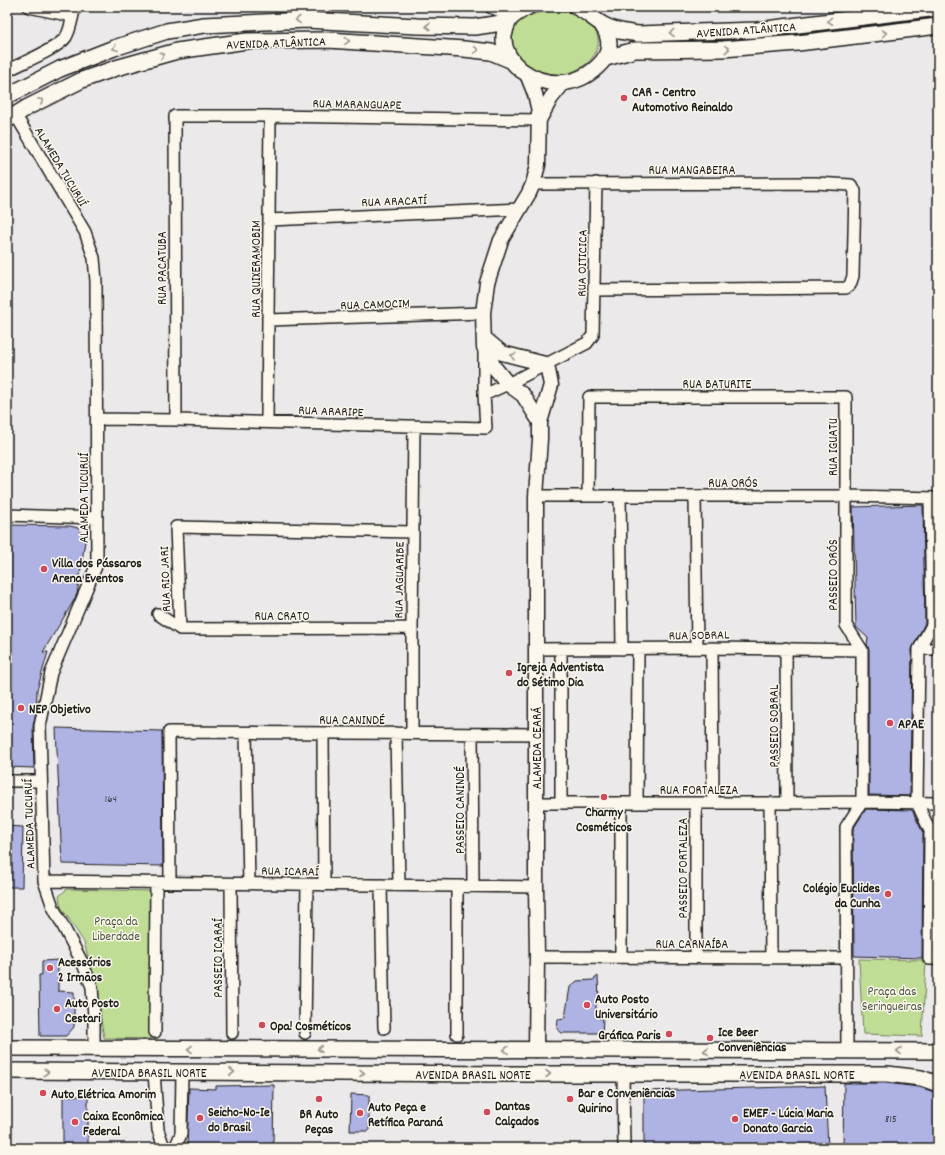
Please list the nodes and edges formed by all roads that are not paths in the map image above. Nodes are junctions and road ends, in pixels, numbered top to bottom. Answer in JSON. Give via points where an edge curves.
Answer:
{"nodes":[{"id":1,"x":29,"y":7,"type":"edge"},
{"id":2,"x":490,"y":7,"type":"edge"},
{"id":3,"x":576,"y":7,"type":"edge"},
{"id":4,"x":938,"y":8,"type":"edge"},
{"id":5,"x":74,"y":11,"type":"edge"},
{"id":6,"x":513,"y":14,"type":"edge"},
{"id":7,"x":602,"y":25,"type":"junction"},
{"id":8,"x":938,"y":26,"type":"edge"},
{"id":9,"x":606,"y":58,"type":"junction"},
{"id":10,"x":510,"y":60,"type":"junction"},
{"id":11,"x":7,"y":71,"type":"edge"},
{"id":12,"x":527,"y":74,"type":"junction"},
{"id":13,"x":564,"y":82,"type":"junction"},
{"id":14,"x":7,"y":96,"type":"edge"},
{"id":15,"x":175,"y":116,"type":"joint"},
{"id":16,"x":270,"y":116,"type":"junction"},
{"id":17,"x":11,"y":117,"type":"edge"},
{"id":18,"x":539,"y":120,"type":"junction"},
{"id":19,"x":596,"y":183,"type":"junction"},
{"id":20,"x":533,"y":184,"type":"junction"},
{"id":21,"x":520,"y":209,"type":"junction"},
{"id":22,"x":269,"y":220,"type":"junction"},
{"id":23,"x":595,"y":290,"type":"junction"},
{"id":24,"x":483,"y":313,"type":"junction"},
{"id":25,"x":268,"y":320,"type":"junction"},
{"id":26,"x":484,"y":343,"type":"junction"},
{"id":27,"x":545,"y":364,"type":"junction"},
{"id":28,"x":508,"y":384,"type":"junction"},
{"id":29,"x":550,"y":385,"type":"junction"},
{"id":30,"x":484,"y":395,"type":"junction"},
{"id":31,"x":523,"y":395,"type":"junction"},
{"id":32,"x":846,"y":397,"type":"joint"},
{"id":33,"x":97,"y":419,"type":"junction"},
{"id":34,"x":176,"y":420,"type":"junction"},
{"id":35,"x":267,"y":422,"type":"junction"},
{"id":36,"x":540,"y":422,"type":"junction"},
{"id":37,"x":414,"y":426,"type":"junction"},
{"id":38,"x":536,"y":496,"type":"junction"},
{"id":39,"x":588,"y":496,"type":"junction"},
{"id":40,"x":620,"y":496,"type":"junction"},
{"id":41,"x":695,"y":496,"type":"junction"},
{"id":42,"x":846,"y":496,"type":"junction"},
{"id":43,"x":934,"y":498,"type":"edge"},
{"id":44,"x":7,"y":515,"type":"edge"},
{"id":45,"x":98,"y":518,"type":"junction"},
{"id":46,"x":413,"y":532,"type":"junction"},
{"id":47,"x":158,"y":614,"type":"dead end"},
{"id":48,"x":412,"y":628,"type":"junction"},
{"id":49,"x":180,"y":629,"type":"junction"},
{"id":50,"x":697,"y":648,"type":"junction"},
{"id":51,"x":712,"y":648,"type":"junction"},
{"id":52,"x":786,"y":648,"type":"junction"},
{"id":53,"x":536,"y":649,"type":"junction"},
{"id":54,"x":561,"y":649,"type":"junction"},
{"id":55,"x":622,"y":649,"type":"junction"},
{"id":56,"x":638,"y":649,"type":"junction"},
{"id":57,"x":919,"y":649,"type":"junction"},
{"id":58,"x":938,"y":649,"type":"edge"},
{"id":59,"x":862,"y":650,"type":"junction"},
{"id":60,"x":246,"y":733,"type":"junction"},
{"id":61,"x":323,"y":733,"type":"junction"},
{"id":62,"x":396,"y":733,"type":"junction"},
{"id":63,"x":412,"y":733,"type":"junction"},
{"id":64,"x":472,"y":734,"type":"junction"},
{"id":65,"x":536,"y":734,"type":"junction"},
{"id":66,"x":41,"y":780,"type":"junction"},
{"id":67,"x":7,"y":781,"type":"edge"},
{"id":68,"x":862,"y":802,"type":"junction"},
{"id":69,"x":536,"y":803,"type":"junction"},
{"id":70,"x":561,"y":803,"type":"junction"},
{"id":71,"x":621,"y":803,"type":"junction"},
{"id":72,"x":638,"y":803,"type":"junction"},
{"id":73,"x":696,"y":803,"type":"junction"},
{"id":74,"x":713,"y":803,"type":"junction"},
{"id":75,"x":770,"y":803,"type":"junction"},
{"id":76,"x":787,"y":803,"type":"junction"},
{"id":77,"x":917,"y":803,"type":"junction"},
{"id":78,"x":938,"y":803,"type":"edge"},
{"id":79,"x":44,"y":881,"type":"junction"},
{"id":80,"x":156,"y":883,"type":"junction"},
{"id":81,"x":170,"y":883,"type":"junction"},
{"id":82,"x":231,"y":884,"type":"junction"},
{"id":83,"x":249,"y":884,"type":"junction"},
{"id":84,"x":307,"y":884,"type":"junction"},
{"id":85,"x":324,"y":885,"type":"junction"},
{"id":86,"x":381,"y":885,"type":"junction"},
{"id":87,"x":399,"y":885,"type":"junction"},
{"id":88,"x":457,"y":886,"type":"junction"},
{"id":89,"x":474,"y":886,"type":"junction"},
{"id":90,"x":536,"y":887,"type":"junction"},
{"id":91,"x":537,"y":957,"type":"junction"},
{"id":92,"x":621,"y":957,"type":"junction"},
{"id":93,"x":696,"y":957,"type":"junction"},
{"id":94,"x":770,"y":958,"type":"junction"},
{"id":95,"x":846,"y":958,"type":"junction"},
{"id":96,"x":934,"y":958,"type":"edge"},
{"id":97,"x":384,"y":1028,"type":"dead end"},
{"id":98,"x":155,"y":1032,"type":"dead end"},
{"id":99,"x":232,"y":1033,"type":"dead end"},
{"id":100,"x":306,"y":1033,"type":"dead end"},
{"id":101,"x":457,"y":1034,"type":"dead end"},
{"id":102,"x":7,"y":1048,"type":"edge"},
{"id":103,"x":94,"y":1049,"type":"junction"},
{"id":104,"x":536,"y":1050,"type":"junction"},
{"id":105,"x":847,"y":1051,"type":"junction"},
{"id":106,"x":938,"y":1051,"type":"edge"},
{"id":107,"x":7,"y":1072,"type":"edge"},
{"id":108,"x":154,"y":1072,"type":"junction"},
{"id":109,"x":182,"y":1072,"type":"junction"},
{"id":110,"x":623,"y":1074,"type":"junction"},
{"id":111,"x":938,"y":1084,"type":"edge"},
{"id":112,"x":167,"y":1148,"type":"edge"},
{"id":113,"x":175,"y":1148,"type":"edge"},
{"id":114,"x":624,"y":1148,"type":"edge"}],
"edges":[{"from":1,"to":5,"type":"street"},
{"from":2,"to":6,"type":"street"},
{"from":3,"to":7,"type":"main road","name":"AVENIDA ATLÂNTICA"},
{"from":4,"to":7,"type":"main road","name":"AVENIDA ATLÂNTICA","one_way":true,"via":[[757,30],[638,34]]},
{"from":5,"to":11,"type":"street","via":[[68,33],[58,45]]},
{"from":6,"to":10,"type":"main road","via":[[505,31],[504,41]]},
{"from":6,"to":14,"type":"main road","name":"AVENIDA ATLÂNTICA","one_way":true,"via":[[475,27],[306,20],[204,25],[167,31],[114,48],[60,69]]},
{"from":7,"to":9,"type":"main road","via":[[609,41]]},
{"from":9,"to":8,"type":"main road","name":"AVENIDA ATLÂNTICA","one_way":true,"via":[[635,50],[723,49],[798,43]]},
{"from":9,"to":13,"type":"main road","name":"AVENIDA ATLÂNTICA","via":[[587,75]]},
{"from":10,"to":12,"type":"main road","name":"AVENIDA ATLÂNTICA"},
{"from":17,"to":10,"type":"main road","name":"AVENIDA ATLÂNTICA","one_way":true,"via":[[82,80],[116,68],[177,51],[247,41],[328,40],[449,48],[491,52]]},
{"from":12,"to":13,"type":"main road","name":"AVENIDA ATLÂNTICA","via":[[552,83]]},
{"from":12,"to":18,"type":"street","via":[[535,94]]},
{"from":13,"to":18,"type":"street","via":[[551,98]]},
{"from":15,"to":16,"type":"street","name":"RUA MARANGUAPE"},
{"from":15,"to":34,"type":"street","name":"RUA PACATUBA"},
{"from":16,"to":18,"type":"street","name":"RUA MARANGUAPE"},
{"from":16,"to":22,"type":"street","name":"RUA QUIXERAMOBIM"},
{"from":17,"to":33,"type":"street","name":"ALAMEDA TUCURUÍ","via":[[85,232],[94,258]]},
{"from":18,"to":20,"type":"street","via":[[538,165]]},
{"from":19,"to":20,"type":"street","name":"RUA MANGABEIRA"},
{"from":19,"to":23,"type":"street","name":"RUA OITICICA"},
{"from":19,"to":23,"type":"street","name":"RUA MANGABEIRA","via":[[850,184],[855,191],[853,276],[846,288]]},
{"from":20,"to":21,"type":"street"},
{"from":21,"to":22,"type":"street","name":"RUA ARACATÍ"},
{"from":21,"to":24,"type":"street","via":[[501,240],[487,283]]},
{"from":22,"to":25,"type":"street","name":"RUA QUIXERAMOBIM"},
{"from":23,"to":27,"type":"street","name":"RUA OITICICA","via":[[592,335],[587,343]]},
{"from":24,"to":25,"type":"street","name":"RUA CAMOCIM"},
{"from":24,"to":26,"type":"street"},
{"from":25,"to":35,"type":"street","name":"RUA QUIXERAMOBIM"},
{"from":27,"to":26,"type":"street","one_way":true,"via":[[502,353]]},
{"from":26,"to":28,"type":"street","via":[[494,367]]},
{"from":26,"to":30,"type":"street"},
{"from":27,"to":28,"type":"street"},
{"from":27,"to":29,"type":"street"},
{"from":28,"to":30,"type":"street"},
{"from":28,"to":31,"type":"street"},
{"from":29,"to":31,"type":"street"},
{"from":29,"to":36,"type":"street","name":"ALAMEDA CEARÁ"},
{"from":30,"to":37,"type":"street","name":"RUA ARARIPE","via":[[486,428]]},
{"from":31,"to":36,"type":"street"},
{"from":32,"to":39,"type":"street","name":"RUA BATURITE","via":[[589,396]]},
{"from":32,"to":42,"type":"street","name":"RUA IGUATU"},
{"from":33,"to":34,"type":"street","name":"RUA ARARIPE"},
{"from":33,"to":45,"type":"street","name":"ALAMEDA TUCURUÍ"},
{"from":34,"to":35,"type":"street","name":"RUA ARARIPE"},
{"from":35,"to":37,"type":"street","name":"RUA ARARIPE"},
{"from":36,"to":38,"type":"street","name":"ALAMEDA CEARÁ"},
{"from":37,"to":46,"type":"street","name":"RUA JAGUARIBE"},
{"from":38,"to":39,"type":"street","name":"RUA ORÓS"},
{"from":38,"to":53,"type":"street","name":"ALAMEDA CEARÁ"},
{"from":39,"to":40,"type":"street","name":"RUA ORÓS"},
{"from":40,"to":41,"type":"street","name":"RUA ORÓS"},
{"from":40,"to":55,"type":"street"},
{"from":41,"to":42,"type":"street","name":"RUA ORÓS"},
{"from":41,"to":50,"type":"street"},
{"from":42,"to":43,"type":"street","name":"RUA ORÓS"},
{"from":42,"to":59,"type":"street","name":"PASSEIO ORÓS","via":[[846,625]]},
{"from":43,"to":57,"type":"street","via":[[932,625]]},
{"from":44,"to":45,"type":"street"},
{"from":45,"to":66,"type":"street","name":"ALAMEDA TUCURUÍ","via":[[97,564],[51,673],[40,726]]},
{"from":46,"to":48,"type":"street","name":"RUA JAGUARIBE"},
{"from":46,"to":49,"type":"street","name":"RUA RIO JARI","via":[[176,527]]},
{"from":47,"to":49,"type":"street"},
{"from":48,"to":49,"type":"street","name":"RUA CRATO"},
{"from":48,"to":63,"type":"street","name":"RUA JAGUARIBE"},
{"from":50,"to":51,"type":"street","name":"RUA SOBRAL"},
{"from":50,"to":56,"type":"street","name":"RUA SOBRAL"},
{"from":51,"to":52,"type":"street","name":"RUA SOBRAL"},
{"from":51,"to":74,"type":"street"},
{"from":52,"to":59,"type":"street","name":"RUA SOBRAL"},
{"from":52,"to":76,"type":"street","name":"PASSEIO SOBRAL"},
{"from":53,"to":54,"type":"street","name":"RUA SOBRAL"},
{"from":53,"to":65,"type":"street","name":"ALAMEDA CEARÁ"},
{"from":54,"to":55,"type":"street","name":"RUA SOBRAL"},
{"from":54,"to":70,"type":"street"},
{"from":55,"to":56,"type":"street","name":"RUA SOBRAL"},
{"from":56,"to":72,"type":"street"},
{"from":57,"to":58,"type":"street"},
{"from":57,"to":77,"type":"street"},
{"from":59,"to":68,"type":"street"},
{"from":60,"to":61,"type":"street","name":"RUA CANINDÉ"},
{"from":60,"to":81,"type":"street","name":"RUA CANINDÉ","via":[[169,732]]},
{"from":60,"to":83,"type":"street"},
{"from":61,"to":62,"type":"street","name":"RUA CANINDÉ"},
{"from":61,"to":85,"type":"street"},
{"from":62,"to":63,"type":"street","name":"RUA CANINDÉ"},
{"from":62,"to":87,"type":"street"},
{"from":63,"to":64,"type":"street","name":"RUA CANINDÉ"},
{"from":64,"to":65,"type":"street","name":"RUA CANINDÉ"},
{"from":64,"to":89,"type":"street","name":"PASSEIO CANINDÉ"},
{"from":65,"to":69,"type":"street","name":"ALAMEDA CEARÁ"},
{"from":66,"to":67,"type":"street"},
{"from":66,"to":79,"type":"street","name":"ALAMEDA TUCURUÍ"},
{"from":68,"to":76,"type":"street","name":"RUA FORTALEZA"},
{"from":68,"to":77,"type":"street","name":"RUA FORTALEZA"},
{"from":68,"to":95,"type":"street","via":[[846,827]]},
{"from":69,"to":70,"type":"street","name":"RUA FORTALEZA"},
{"from":69,"to":90,"type":"street","name":"ALAMEDA CEARÁ"},
{"from":70,"to":71,"type":"street","name":"RUA FORTALEZA"},
{"from":71,"to":72,"type":"street","name":"RUA FORTALEZA"},
{"from":71,"to":92,"type":"street"},
{"from":72,"to":73,"type":"street","name":"RUA FORTALEZA"},
{"from":73,"to":74,"type":"street","name":"RUA FORTALEZA"},
{"from":73,"to":93,"type":"street","name":"PASSEIO FORTALEZA"},
{"from":74,"to":75,"type":"street","name":"RUA FORTALEZA"},
{"from":75,"to":76,"type":"street","name":"RUA FORTALEZA"},
{"from":75,"to":94,"type":"street"},
{"from":77,"to":78,"type":"street","name":"RUA FORTALEZA"},
{"from":77,"to":96,"type":"street","via":[[930,832]]},
{"from":79,"to":80,"type":"street","name":"RUA ICARAÍ"},
{"from":79,"to":103,"type":"street","name":"ALAMEDA TUCURUÍ","via":[[53,907],[92,987]]},
{"from":80,"to":81,"type":"street","name":"RUA ICARAÍ"},
{"from":80,"to":98,"type":"street"},
{"from":81,"to":82,"type":"street","name":"RUA ICARAÍ"},
{"from":82,"to":83,"type":"street","name":"RUA ICARAÍ"},
{"from":82,"to":99,"type":"street","name":"PASSEIO ICARAÍ"},
{"from":83,"to":84,"type":"street","name":"RUA ICARAÍ"},
{"from":84,"to":85,"type":"street","name":"RUA ICARAÍ"},
{"from":84,"to":100,"type":"street"},
{"from":85,"to":86,"type":"street","name":"RUA ICARAÍ"},
{"from":86,"to":87,"type":"street","name":"RUA ICARAÍ"},
{"from":86,"to":97,"type":"street"},
{"from":87,"to":88,"type":"street","name":"RUA ICARAÍ"},
{"from":88,"to":89,"type":"street","name":"RUA ICARAÍ"},
{"from":88,"to":101,"type":"street"},
{"from":89,"to":90,"type":"street","name":"RUA ICARAÍ"},
{"from":90,"to":91,"type":"street","name":"ALAMEDA CEARÁ"},
{"from":91,"to":92,"type":"street","name":"RUA CARNAÍBA"},
{"from":91,"to":104,"type":"street","name":"ALAMEDA CEARÁ"},
{"from":92,"to":93,"type":"street","name":"RUA CARNAÍBA"},
{"from":93,"to":94,"type":"street","name":"RUA CARNAÍBA"},
{"from":94,"to":95,"type":"street","name":"RUA CARNAÍBA"},
{"from":95,"to":105,"type":"street"},
{"from":102,"to":103,"type":"main road","name":"AVENIDA BRASIL NORTE"},
{"from":104,"to":103,"type":"main road","name":"AVENIDA BRASIL NORTE","one_way":true},
{"from":105,"to":104,"type":"main road","name":"AVENIDA BRASIL NORTE","one_way":true},
{"from":106,"to":105,"type":"main road","name":"AVENIDA BRASIL NORTE","one_way":true},
{"from":107,"to":108,"type":"main road","name":"AVENIDA BRASIL NORTE","one_way":true},
{"from":108,"to":109,"type":"main road","name":"AVENIDA BRASIL NORTE"},
{"from":108,"to":112,"type":"street","via":[[158,1130]]},
{"from":109,"to":110,"type":"main road","name":"AVENIDA BRASIL NORTE","one_way":true},
{"from":109,"to":113,"type":"street","via":[[181,1134]]},
{"from":110,"to":111,"type":"main road","name":"AVENIDA BRASIL NORTE","via":[[887,1074],[921,1078]]},
{"from":110,"to":114,"type":"street"}]}
